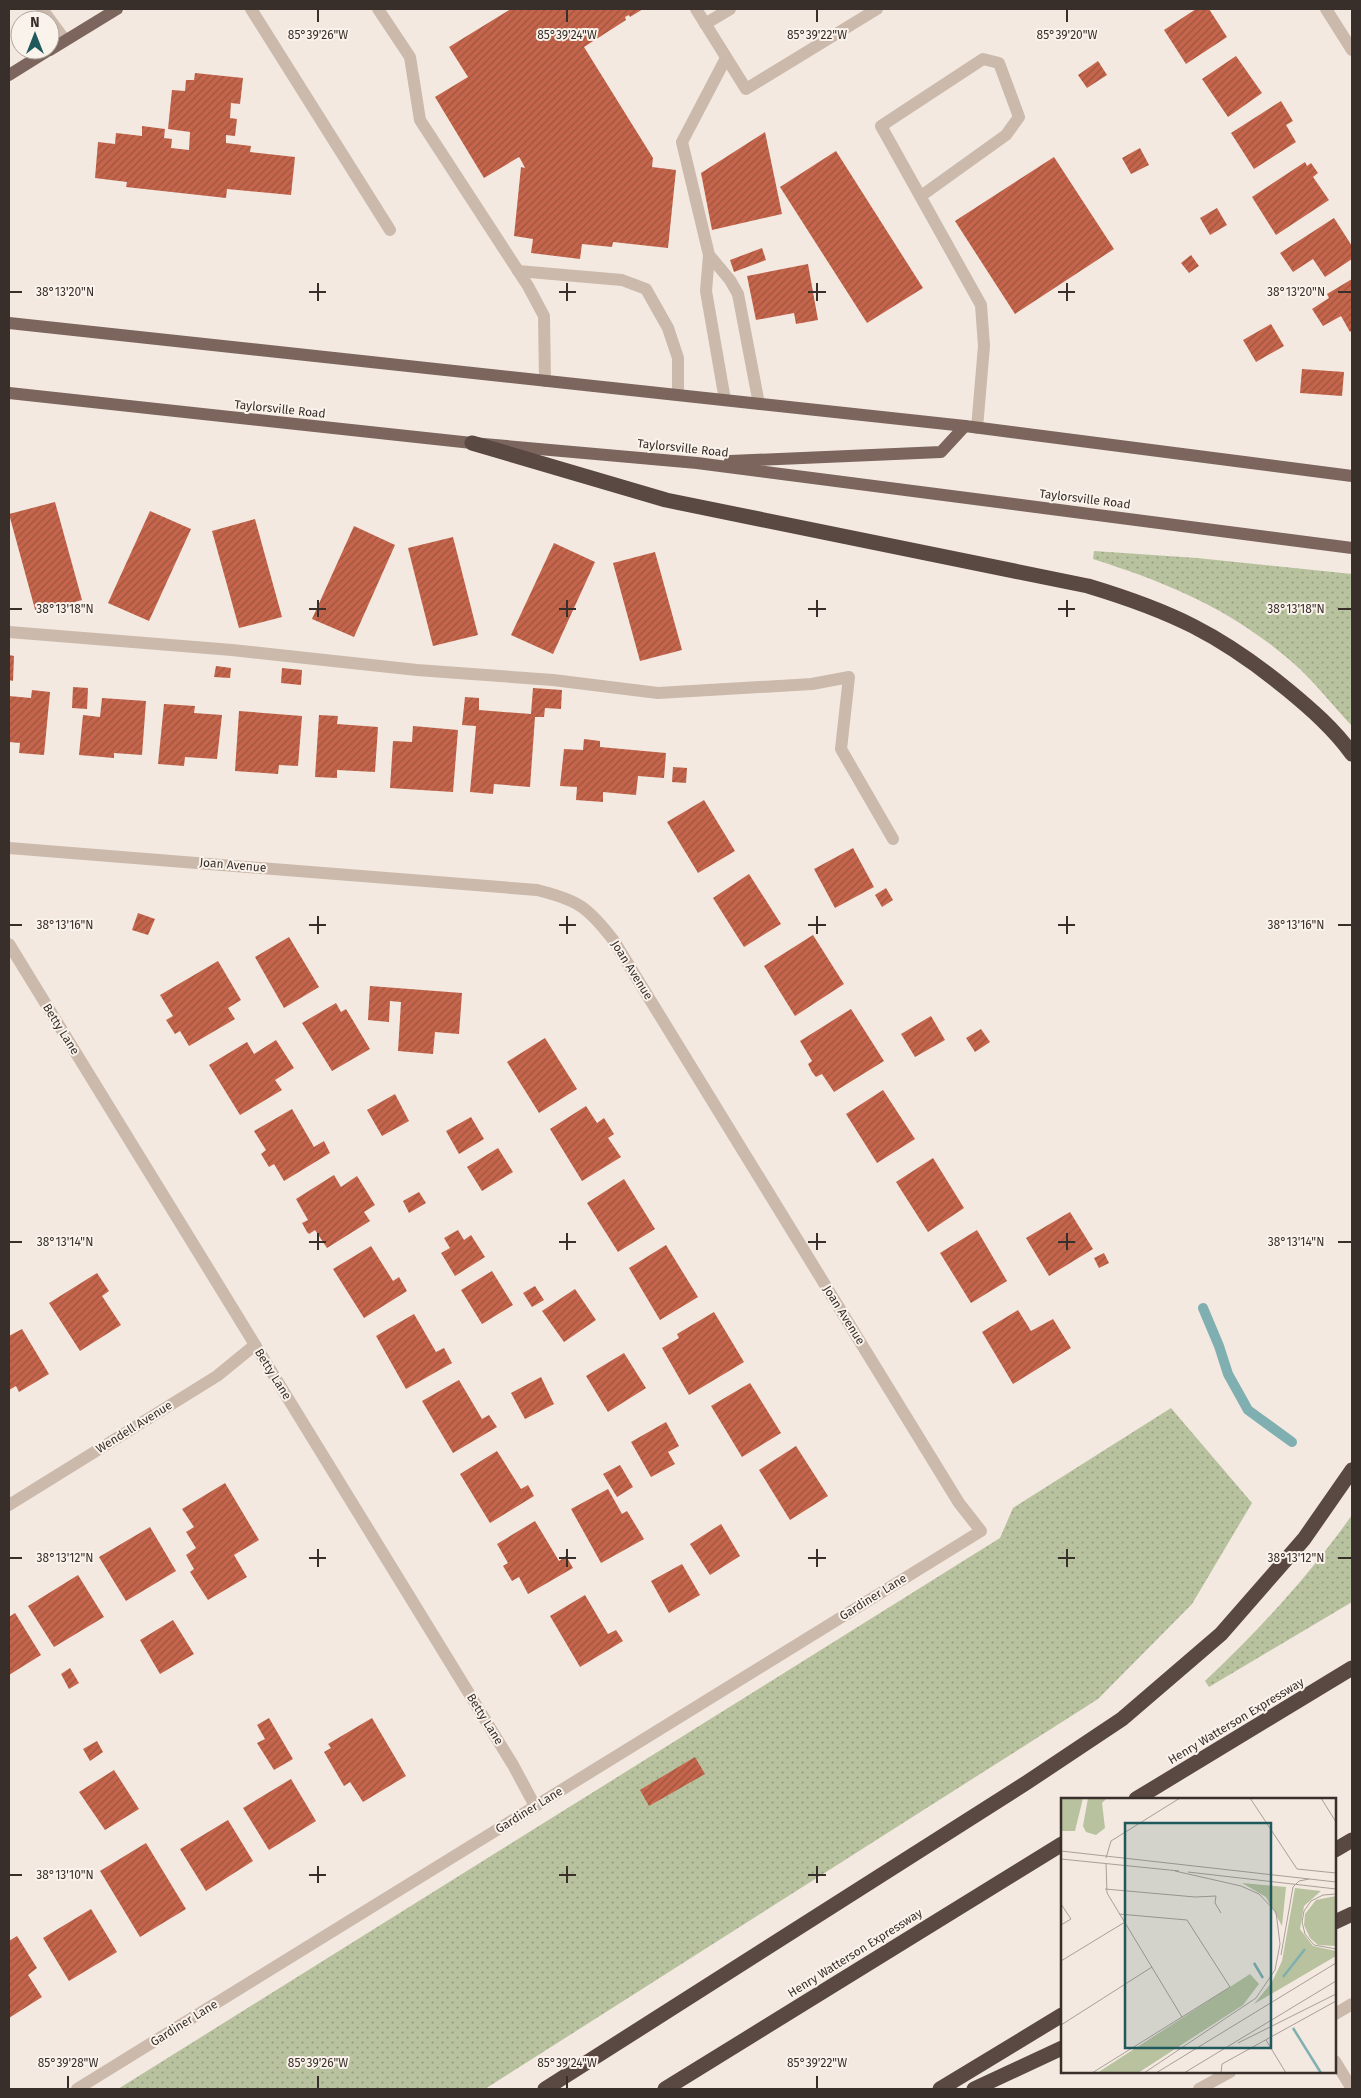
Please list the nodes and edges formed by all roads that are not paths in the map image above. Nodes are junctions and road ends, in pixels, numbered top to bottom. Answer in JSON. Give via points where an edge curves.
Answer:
{"nodes":[{"id":1,"x":42,"y":9,"type":"edge"},
{"id":2,"x":117,"y":9,"type":"edge"},
{"id":3,"x":251,"y":9,"type":"edge"},
{"id":4,"x":378,"y":9,"type":"edge"},
{"id":5,"x":696,"y":9,"type":"edge"},
{"id":6,"x":730,"y":9,"type":"edge"},
{"id":7,"x":877,"y":9,"type":"edge"},
{"id":8,"x":1326,"y":9,"type":"edge"},
{"id":9,"x":705,"y":24,"type":"junction"},
{"id":10,"x":65,"y":40,"type":"junction"},
{"id":11,"x":60,"y":43,"type":"edge"},
{"id":12,"x":1352,"y":50,"type":"edge"},
{"id":13,"x":726,"y":58,"type":"junction"},
{"id":14,"x":34,"y":60,"type":"edge"},
{"id":15,"x":9,"y":75,"type":"edge"},
{"id":16,"x":921,"y":196,"type":"junction"},
{"id":17,"x":390,"y":230,"type":"dead end"},
{"id":18,"x":709,"y":255,"type":"junction"},
{"id":19,"x":518,"y":271,"type":"junction"},
{"id":20,"x":9,"y":323,"type":"edge"},
{"id":21,"x":545,"y":381,"type":"junction"},
{"id":22,"x":9,"y":392,"type":"edge"},
{"id":23,"x":678,"y":395,"type":"junction"},
{"id":24,"x":725,"y":400,"type":"junction"},
{"id":25,"x":759,"y":404,"type":"junction"},
{"id":26,"x":971,"y":427,"type":"junction"},
{"id":27,"x":472,"y":443,"type":"junction"},
{"id":28,"x":698,"y":462,"type":"junction"},
{"id":29,"x":1352,"y":476,"type":"edge"},
{"id":30,"x":1352,"y":548,"type":"edge"},
{"id":31,"x":9,"y":632,"type":"edge"},
{"id":32,"x":1352,"y":754,"type":"edge"},
{"id":33,"x":892,"y":838,"type":"dead end"},
{"id":34,"x":9,"y":848,"type":"edge"},
{"id":35,"x":9,"y":944,"type":"edge"},
{"id":36,"x":255,"y":1345,"type":"junction"},
{"id":37,"x":1352,"y":1470,"type":"edge"},
{"id":38,"x":9,"y":1505,"type":"edge"},
{"id":39,"x":981,"y":1531,"type":"joint"},
{"id":40,"x":1352,"y":1668,"type":"edge"},
{"id":41,"x":1138,"y":1798,"type":"edge"},
{"id":42,"x":535,"y":1806,"type":"junction"},
{"id":43,"x":1352,"y":1840,"type":"edge"},
{"id":44,"x":1061,"y":1845,"type":"edge"},
{"id":45,"x":1336,"y":1849,"type":"edge"},
{"id":46,"x":1352,"y":1914,"type":"edge"},
{"id":47,"x":1336,"y":1922,"type":"edge"},
{"id":48,"x":1352,"y":2004,"type":"edge"},
{"id":49,"x":1336,"y":2013,"type":"edge"},
{"id":50,"x":1061,"y":2016,"type":"edge"},
{"id":51,"x":1061,"y":2048,"type":"edge"},
{"id":52,"x":1336,"y":2063,"type":"edge"},
{"id":53,"x":1228,"y":2073,"type":"edge"},
{"id":54,"x":77,"y":2089,"type":"edge"},
{"id":55,"x":545,"y":2089,"type":"edge"},
{"id":56,"x":665,"y":2089,"type":"edge"},
{"id":57,"x":940,"y":2089,"type":"edge"},
{"id":58,"x":974,"y":2089,"type":"edge"},
{"id":59,"x":1199,"y":2089,"type":"edge"},
{"id":60,"x":1352,"y":2089,"type":"edge"}],
"edges":[{"from":1,"to":10,"type":"street"},
{"from":2,"to":10,"type":"main road"},
{"from":3,"to":17,"type":"street"},
{"from":4,"to":19,"type":"street","via":[[410,58],[420,120]]},
{"from":5,"to":9,"type":"street"},
{"from":6,"to":9,"type":"street"},
{"from":7,"to":13,"type":"street","via":[[746,89]]},
{"from":8,"to":12,"type":"street"},
{"from":9,"to":13,"type":"street"},
{"from":10,"to":11,"type":"main road"},
{"from":13,"to":18,"type":"street","via":[[682,142]]},
{"from":14,"to":15,"type":"main road"},
{"from":16,"to":16,"type":"street","via":[[881,126],[983,59],[999,63],[1019,117],[1006,135]]},
{"from":16,"to":26,"type":"street","via":[[981,305],[984,346]]},
{"from":18,"to":24,"type":"street","via":[[706,291]]},
{"from":18,"to":25,"type":"street","via":[[738,294]]},
{"from":19,"to":21,"type":"street","via":[[544,316]]},
{"from":19,"to":23,"type":"street","via":[[622,280],[646,289],[668,328],[678,358]]},
{"from":20,"to":21,"type":"main road"},
{"from":21,"to":23,"type":"main road"},
{"from":22,"to":27,"type":"main road","name":"Taylorsville Road"},
{"from":23,"to":24,"type":"main road"},
{"from":24,"to":25,"type":"main road"},
{"from":25,"to":26,"type":"main road"},
{"from":26,"to":28,"type":"main road","via":[[942,452]]},
{"from":26,"to":29,"type":"main road"},
{"from":27,"to":28,"type":"main road","name":"Taylorsville Road"},
{"from":27,"to":32,"type":"highway","via":[[666,500],[1088,586],[1139,602],[1183,619],[1248,657],[1316,713]]},
{"from":28,"to":30,"type":"main road","name":"Taylorsville Road"},
{"from":31,"to":33,"type":"street","via":[[553,680],[658,693],[812,684],[849,677],[841,748]]},
{"from":34,"to":39,"type":"street","name":"Joan Avenue","via":[[536,890],[565,897],[584,907],[614,940],[955,1495]]},
{"from":35,"to":36,"type":"street","name":"Betty Lane"},
{"from":36,"to":38,"type":"street","name":"Wendell Avenue","via":[[216,1376]]},
{"from":36,"to":42,"type":"street","name":"Betty Lane"},
{"from":37,"to":55,"type":"highway","via":[[1304,1539],[1221,1634],[1122,1719]]},
{"from":39,"to":42,"type":"street","name":"Gardiner Lane"},
{"from":40,"to":41,"type":"highway","name":"Henry Watterson Expressway"},
{"from":42,"to":54,"type":"street","name":"Gardiner Lane"},
{"from":43,"to":45,"type":"highway"},
{"from":44,"to":56,"type":"highway","name":"Henry Watterson Expressway"},
{"from":46,"to":47,"type":"highway"},
{"from":48,"to":49,"type":"street"},
{"from":50,"to":57,"type":"highway"},
{"from":51,"to":58,"type":"highway"},
{"from":52,"to":60,"type":"street"},
{"from":53,"to":59,"type":"street"}]}
